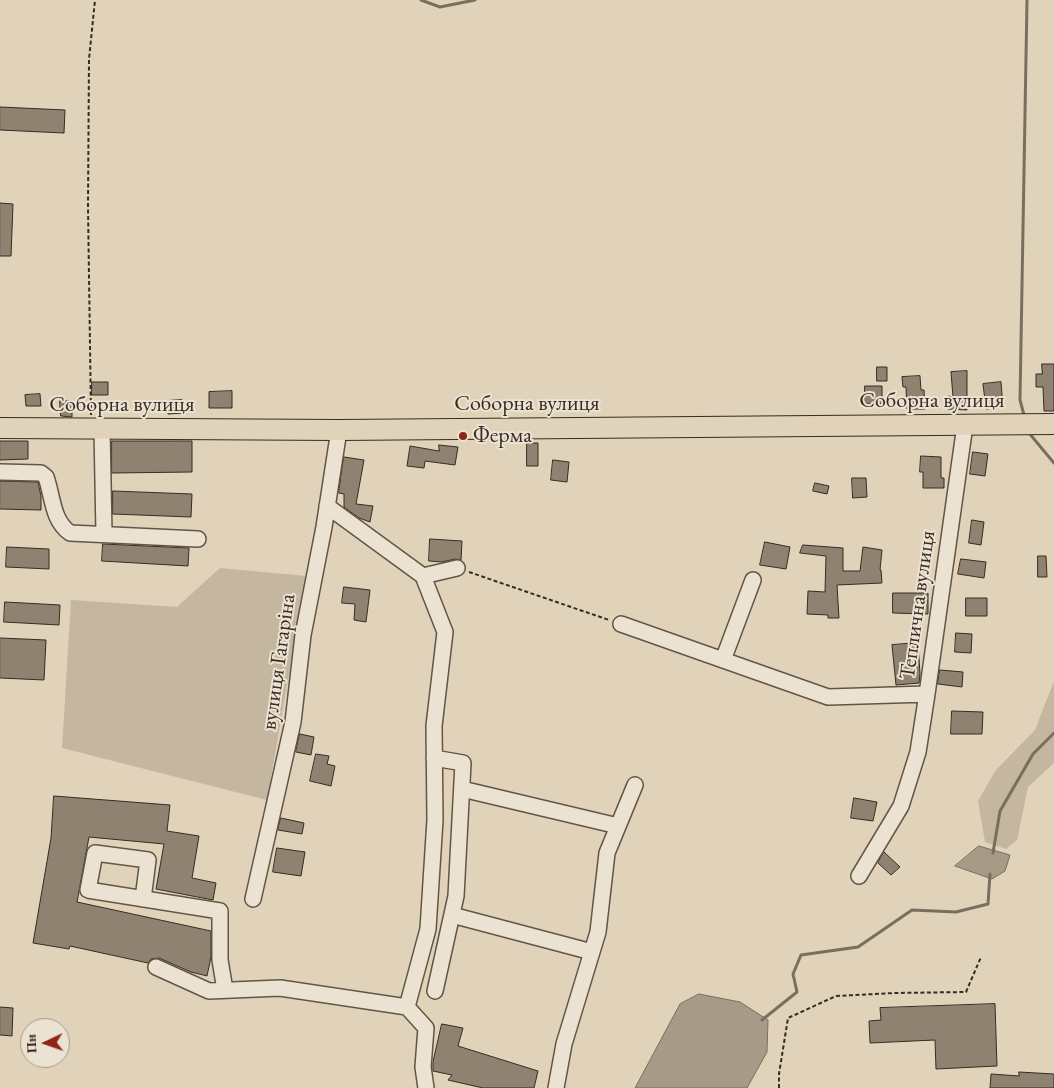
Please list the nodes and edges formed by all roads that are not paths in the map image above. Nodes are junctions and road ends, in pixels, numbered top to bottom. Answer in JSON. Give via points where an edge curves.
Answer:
{"nodes":[{"id":1,"x":965,"y":424,"type":"junction"},
{"id":2,"x":1054,"y":424,"type":"edge"},
{"id":3,"x":0,"y":428,"type":"edge"},
{"id":4,"x":97,"y":429,"type":"junction"},
{"id":5,"x":340,"y":430,"type":"junction"},
{"id":6,"x":0,"y":472,"type":"edge"},
{"id":7,"x":327,"y":506,"type":"junction"},
{"id":8,"x":104,"y":534,"type":"junction"},
{"id":9,"x":198,"y":539,"type":"dead end"},
{"id":10,"x":456,"y":568,"type":"road end"},
{"id":11,"x":422,"y":576,"type":"junction"},
{"id":12,"x":753,"y":580,"type":"dead end"},
{"id":13,"x":621,"y":624,"type":"road end"},
{"id":14,"x":723,"y":660,"type":"junction"},
{"id":15,"x":927,"y":694,"type":"junction"},
{"id":16,"x":434,"y":758,"type":"junction"},
{"id":17,"x":635,"y":785,"type":"dead end"},
{"id":18,"x":462,"y":789,"type":"junction"},
{"id":19,"x":618,"y":826,"type":"junction"},
{"id":20,"x":859,"y":876,"type":"dead end"},
{"id":21,"x":143,"y":899,"type":"dead end"},
{"id":22,"x":252,"y":899,"type":"dead end"},
{"id":23,"x":452,"y":915,"type":"junction"},
{"id":24,"x":592,"y":952,"type":"junction"},
{"id":25,"x":156,"y":967,"type":"dead end"},
{"id":26,"x":225,"y":990,"type":"junction"},
{"id":27,"x":435,"y":991,"type":"dead end"},
{"id":28,"x":407,"y":1007,"type":"junction"},
{"id":29,"x":426,"y":1088,"type":"edge"},
{"id":30,"x":556,"y":1088,"type":"edge"}],
"edges":[{"from":1,"to":2,"type":"main road","name":"Соборна вулиця"},
{"from":1,"to":5,"type":"main road","name":"Соборна вулиця"},
{"from":1,"to":15,"type":"street","name":"Теплична вулиця"},
{"from":3,"to":4,"type":"main road","name":"Соборна вулиця"},
{"from":4,"to":5,"type":"main road","name":"Соборна вулиця"},
{"from":4,"to":8,"type":"street"},
{"from":5,"to":7,"type":"street","name":"вулиця Гагаріна"},
{"from":6,"to":8,"type":"street","via":[[41,473],[46,477],[57,519],[63,528],[70,533]]},
{"from":7,"to":11,"type":"street"},
{"from":7,"to":22,"type":"street","name":"вулиця Гагаріна","via":[[303,635],[293,722]]},
{"from":8,"to":9,"type":"street"},
{"from":10,"to":11,"type":"street"},
{"from":11,"to":16,"type":"street","via":[[445,632],[434,726]]},
{"from":12,"to":14,"type":"street"},
{"from":13,"to":14,"type":"street"},
{"from":14,"to":15,"type":"street","name":"Теплична вулиця","via":[[828,697]]},
{"from":15,"to":20,"type":"street","via":[[918,752],[901,806]]},
{"from":16,"to":18,"type":"street","via":[[463,763]]},
{"from":16,"to":28,"type":"street","via":[[435,820],[428,929]]},
{"from":17,"to":19,"type":"street"},
{"from":18,"to":19,"type":"street"},
{"from":18,"to":23,"type":"street"},
{"from":19,"to":24,"type":"street","via":[[607,853],[598,932]]},
{"from":21,"to":26,"type":"street","via":[[220,911],[220,960]]},
{"from":23,"to":24,"type":"street"},
{"from":23,"to":27,"type":"street"},
{"from":24,"to":30,"type":"street","via":[[564,1044]]},
{"from":25,"to":26,"type":"street","via":[[209,991]]},
{"from":26,"to":28,"type":"street","via":[[280,988]]},
{"from":28,"to":29,"type":"street","via":[[426,1028],[423,1067]]}]}
